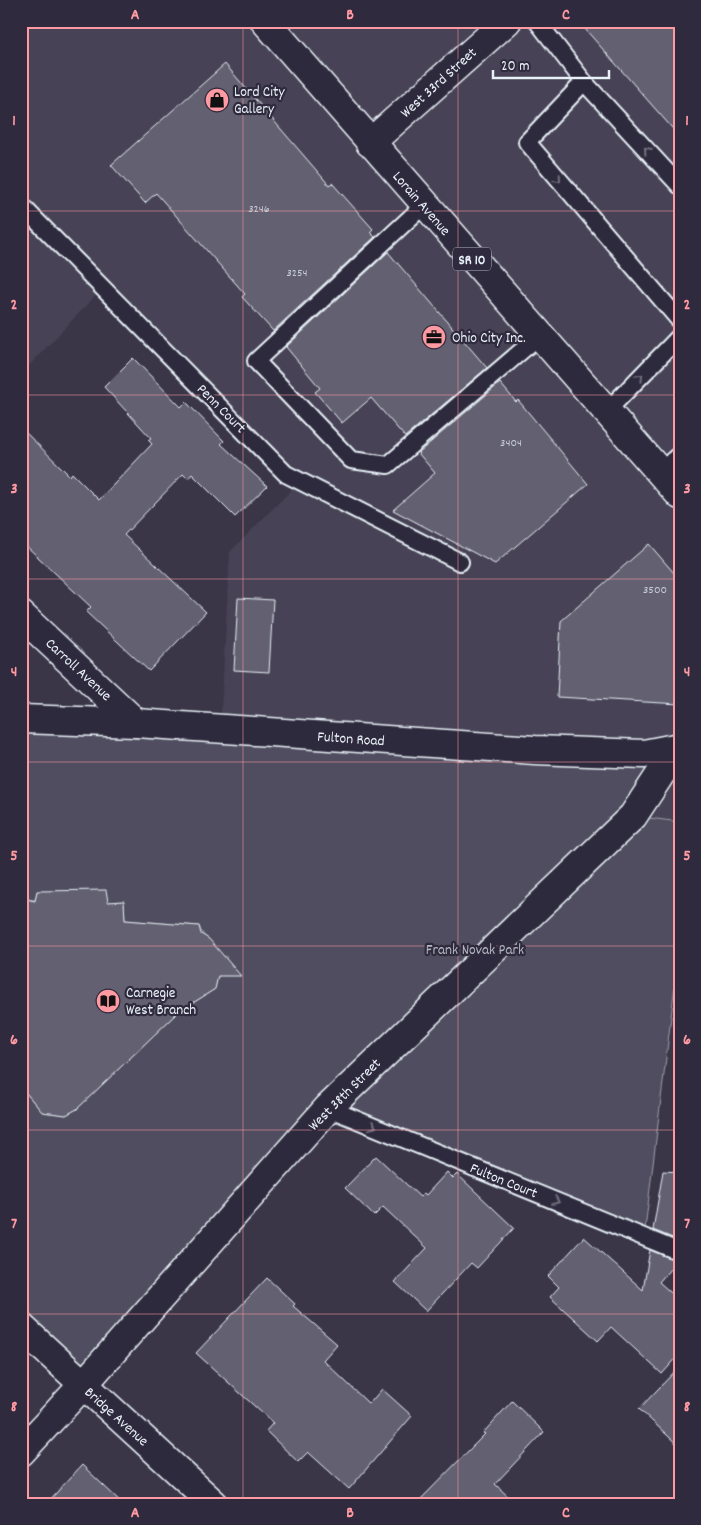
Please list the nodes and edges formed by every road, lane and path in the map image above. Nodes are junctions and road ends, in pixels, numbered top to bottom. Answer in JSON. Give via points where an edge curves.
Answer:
{"nodes":[{"id":1,"x":265,"y":21,"type":"edge"},
{"id":2,"x":507,"y":21,"type":"edge"},
{"id":3,"x":537,"y":21,"type":"edge"},
{"id":4,"x":584,"y":82,"type":"junction"},
{"id":5,"x":370,"y":143,"type":"junction"},
{"id":6,"x":680,"y":186,"type":"edge"},
{"id":7,"x":21,"y":205,"type":"edge"},
{"id":8,"x":424,"y":205,"type":"junction"},
{"id":9,"x":680,"y":321,"type":"edge"},
{"id":10,"x":539,"y":336,"type":"junction"},
{"id":11,"x":680,"y":336,"type":"edge"},
{"id":12,"x":606,"y":412,"type":"junction"},
{"id":13,"x":680,"y":454,"type":"edge"},
{"id":14,"x":660,"y":472,"type":"junction"},
{"id":15,"x":680,"y":495,"type":"edge"},
{"id":16,"x":460,"y":562,"type":"dead end"},
{"id":17,"x":21,"y":615,"type":"edge"},
{"id":18,"x":21,"y":720,"type":"edge"},
{"id":19,"x":136,"y":723,"type":"junction"},
{"id":20,"x":678,"y":748,"type":"edge"},
{"id":21,"x":328,"y":1108,"type":"junction"},
{"id":22,"x":680,"y":1252,"type":"edge"},
{"id":23,"x":21,"y":1327,"type":"edge"},
{"id":24,"x":83,"y":1385,"type":"junction"},
{"id":25,"x":21,"y":1452,"type":"edge"},
{"id":26,"x":214,"y":1504,"type":"edge"}],
"edges":[{"from":1,"to":5,"type":"street","name":"Lorain Avenue","number":"SR 10"},
{"from":2,"to":5,"type":"street","name":"West 33rd Street"},
{"from":3,"to":4,"type":"lane"},
{"from":6,"to":4,"type":"lane","one_way":true},
{"from":4,"to":9,"type":"lane","one_way":true,"via":[[527,142]]},
{"from":5,"to":8,"type":"street","name":"Lorain Avenue","number":"SR 10"},
{"from":7,"to":16,"type":"lane","name":"Penn Court","via":[[286,474]]},
{"from":8,"to":10,"type":"street","name":"Lorain Avenue","number":"SR 10"},
{"from":8,"to":10,"type":"lane","via":[[256,361],[352,460],[388,465]]},
{"from":10,"to":12,"type":"street","name":"Lorain Avenue","number":"SR 10"},
{"from":12,"to":11,"type":"lane","one_way":true},
{"from":12,"to":14,"type":"street","name":"Lorain Avenue","number":"SR 10"},
{"from":13,"to":14,"type":"lane"},
{"from":14,"to":15,"type":"street","name":"Lorain Avenue","number":"SR 10"},
{"from":17,"to":19,"type":"street","name":"Carroll Avenue"},
{"from":18,"to":19,"type":"street","name":"Fulton Road"},
{"from":19,"to":20,"type":"street","name":"Fulton Road","via":[[535,750],[644,754]]},
{"from":20,"to":21,"type":"street","name":"West 38th Street","via":[[633,816]]},
{"from":21,"to":22,"type":"lane","name":"Fulton Court","one_way":true},
{"from":21,"to":24,"type":"street","name":"West 38th Street"},
{"from":23,"to":24,"type":"street","name":"Bridge Avenue"},
{"from":24,"to":25,"type":"street","name":"West 38th Street"},
{"from":24,"to":26,"type":"street","name":"Bridge Avenue"}]}
